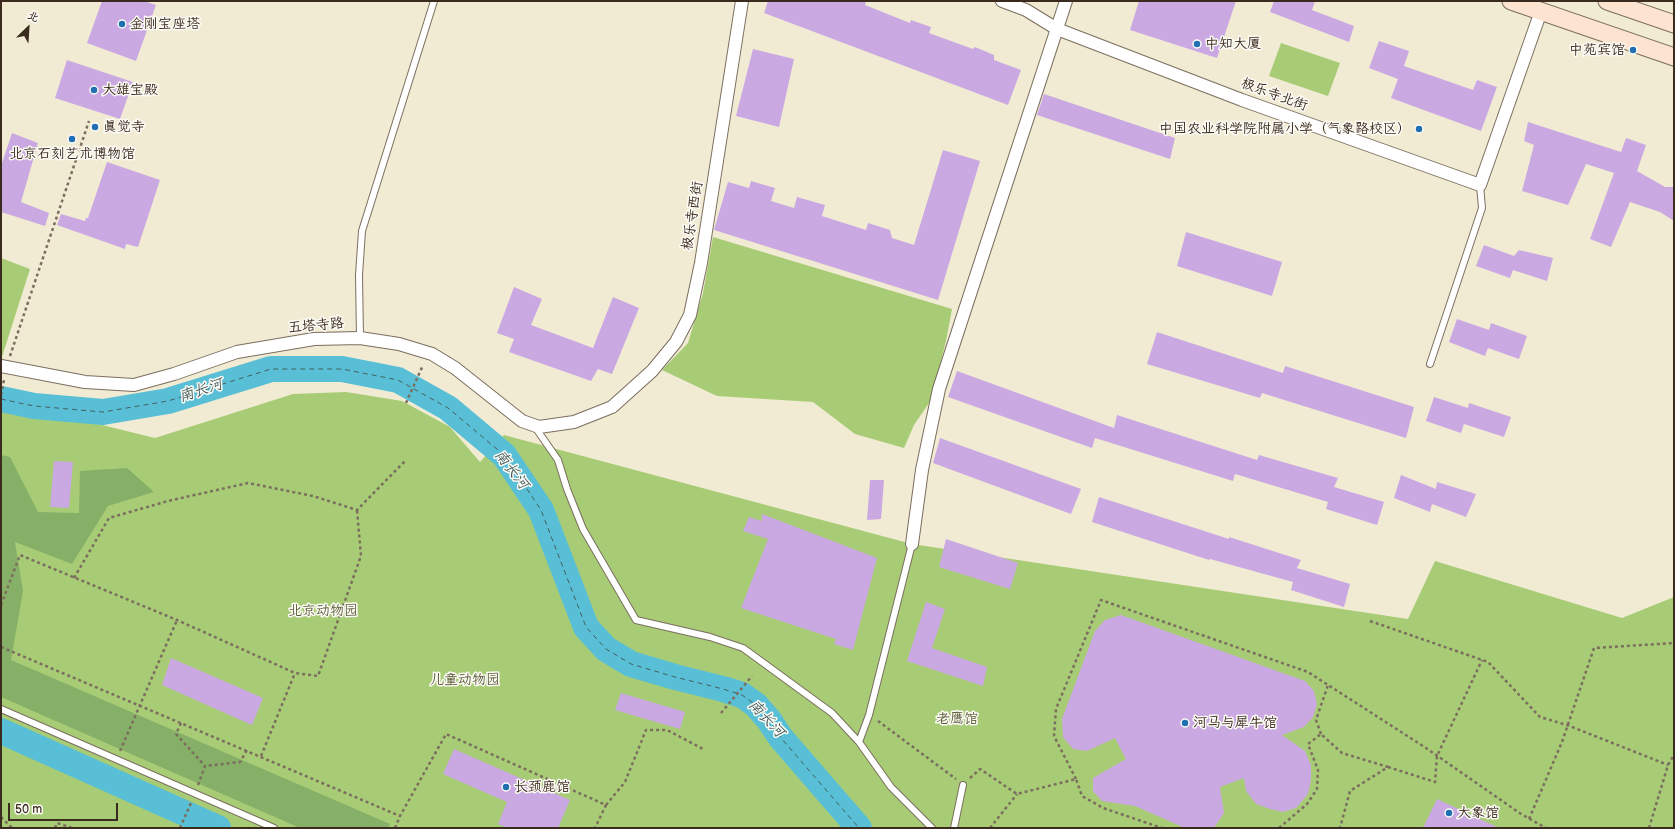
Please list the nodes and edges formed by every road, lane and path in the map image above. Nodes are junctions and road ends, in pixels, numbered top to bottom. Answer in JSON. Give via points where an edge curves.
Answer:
{"nodes":[{"id":1,"x":434,"y":1,"type":"edge"},
{"id":2,"x":742,"y":1,"type":"edge"},
{"id":3,"x":1002,"y":1,"type":"edge"},
{"id":4,"x":1066,"y":1,"type":"edge"},
{"id":5,"x":1511,"y":1,"type":"edge"},
{"id":6,"x":1607,"y":1,"type":"edge"},
{"id":7,"x":1541,"y":11,"type":"junction"},
{"id":8,"x":1674,"y":24,"type":"edge"},
{"id":9,"x":1057,"y":30,"type":"junction"},
{"id":10,"x":1674,"y":57,"type":"edge"},
{"id":11,"x":89,"y":121,"type":"dead end"},
{"id":12,"x":1480,"y":185,"type":"junction"},
{"id":13,"x":360,"y":338,"type":"junction"},
{"id":14,"x":428,"y":353,"type":"junction"},
{"id":15,"x":1430,"y":364,"type":"dead end"},
{"id":16,"x":4,"y":371,"type":"edge"},
{"id":17,"x":1,"y":396,"type":"edge"},
{"id":18,"x":406,"y":403,"type":"dead end"},
{"id":19,"x":612,"y":407,"type":"joint"},
{"id":20,"x":533,"y":424,"type":"junction"},
{"id":21,"x":406,"y":460,"type":"dead end"},
{"id":22,"x":356,"y":510,"type":"junction"},
{"id":23,"x":912,"y":544,"type":"joint"},
{"id":24,"x":74,"y":578,"type":"junction"},
{"id":25,"x":1,"y":605,"type":"edge"},
{"id":26,"x":177,"y":620,"type":"junction"},
{"id":27,"x":1370,"y":621,"type":"dead end"},
{"id":28,"x":1674,"y":643,"type":"edge"},
{"id":29,"x":1,"y":647,"type":"edge"},
{"id":30,"x":1482,"y":660,"type":"junction"},
{"id":31,"x":295,"y":673,"type":"junction"},
{"id":32,"x":752,"y":676,"type":"dead end"},
{"id":33,"x":1328,"y":685,"type":"junction"},
{"id":34,"x":140,"y":705,"type":"junction"},
{"id":35,"x":1,"y":709,"type":"edge"},
{"id":36,"x":721,"y":713,"type":"dead end"},
{"id":37,"x":869,"y":715,"type":"junction"},
{"id":38,"x":181,"y":723,"type":"junction"},
{"id":39,"x":1567,"y":725,"type":"junction"},
{"id":40,"x":1321,"y":734,"type":"junction"},
{"id":41,"x":859,"y":742,"type":"junction"},
{"id":42,"x":703,"y":749,"type":"dead end"},
{"id":43,"x":247,"y":750,"type":"junction"},
{"id":44,"x":1674,"y":755,"type":"edge"},
{"id":45,"x":261,"y":756,"type":"junction"},
{"id":46,"x":1437,"y":756,"type":"junction"},
{"id":47,"x":117,"y":759,"type":"junction"},
{"id":48,"x":1668,"y":765,"type":"junction"},
{"id":49,"x":206,"y":766,"type":"junction"},
{"id":50,"x":1388,"y":767,"type":"junction"},
{"id":51,"x":1076,"y":779,"type":"junction"},
{"id":52,"x":963,"y":785,"type":"junction"},
{"id":53,"x":1017,"y":794,"type":"junction"},
{"id":54,"x":194,"y":796,"type":"junction"},
{"id":55,"x":606,"y":805,"type":"junction"},
{"id":56,"x":400,"y":816,"type":"junction"},
{"id":57,"x":1,"y":817,"type":"edge"},
{"id":58,"x":1529,"y":819,"type":"junction"},
{"id":59,"x":12,"y":828,"type":"edge"},
{"id":60,"x":55,"y":828,"type":"edge"},
{"id":61,"x":72,"y":828,"type":"edge"},
{"id":62,"x":180,"y":828,"type":"edge"},
{"id":63,"x":274,"y":828,"type":"edge"},
{"id":64,"x":395,"y":828,"type":"edge"},
{"id":65,"x":595,"y":828,"type":"edge"},
{"id":66,"x":932,"y":828,"type":"edge"},
{"id":67,"x":954,"y":828,"type":"edge"},
{"id":68,"x":990,"y":828,"type":"edge"},
{"id":69,"x":1162,"y":828,"type":"edge"},
{"id":70,"x":1279,"y":828,"type":"edge"},
{"id":71,"x":1340,"y":828,"type":"edge"},
{"id":72,"x":1546,"y":828,"type":"edge"},
{"id":73,"x":1649,"y":828,"type":"edge"}],
"edges":[{"from":1,"to":13,"type":"lane","via":[[362,231],[359,275]]},
{"from":2,"to":19,"type":"street","name":"极乐寺西街","via":[[701,263],[690,315],[676,342],[652,371]]},
{"from":3,"to":9,"type":"street","name":"极乐寺北街","via":[[1026,10]]},
{"from":4,"to":9,"type":"street"},
{"from":5,"to":7,"type":"street"},
{"from":6,"to":8,"type":"street"},
{"from":7,"to":10,"type":"street"},
{"from":7,"to":12,"type":"street"},
{"from":9,"to":12,"type":"street","name":"极乐寺北街","via":[[1242,100]]},
{"from":9,"to":23,"type":"street","via":[[939,388],[922,470]]},
{"from":11,"to":16,"type":"path"},
{"from":12,"to":15,"type":"lane","via":[[1482,208]]},
{"from":13,"to":14,"type":"street","name":"五塔寺路","via":[[399,344]]},
{"from":13,"to":16,"type":"street","name":"五塔寺路","via":[[314,339],[237,352],[134,385],[85,382]]},
{"from":14,"to":18,"type":"path"},
{"from":14,"to":20,"type":"street","name":"五塔寺路","via":[[455,368],[522,421]]},
{"from":16,"to":17,"type":"path"},
{"from":19,"to":20,"type":"street","name":"五塔寺路","via":[[574,422],[539,427]]},
{"from":20,"to":41,"type":"lane","via":[[558,460],[566,489],[583,529],[636,620],[710,637],[743,648],[832,713]]},
{"from":21,"to":22,"type":"path"},
{"from":22,"to":24,"type":"path","via":[[313,496],[248,483],[168,501],[109,518]]},
{"from":22,"to":31,"type":"path","via":[[361,556],[318,676]]},
{"from":23,"to":37,"type":"lane"},
{"from":24,"to":25,"type":"path","via":[[20,555]]},
{"from":24,"to":26,"type":"path"},
{"from":26,"to":31,"type":"path"},
{"from":26,"to":34,"type":"path"},
{"from":27,"to":30,"type":"path"},
{"from":28,"to":39,"type":"path","via":[[1594,648]]},
{"from":29,"to":34,"type":"path"},
{"from":30,"to":39,"type":"path","via":[[1488,662],[1540,717]]},
{"from":30,"to":46,"type":"path"},
{"from":31,"to":45,"type":"path"},
{"from":32,"to":36,"type":"path"},
{"from":33,"to":40,"type":"path","via":[[1316,720]]},
{"from":33,"to":46,"type":"path"},
{"from":33,"to":51,"type":"path","via":[[1308,672],[1101,600],[1056,709],[1054,736]]},
{"from":34,"to":38,"type":"path"},
{"from":34,"to":47,"type":"path"},
{"from":35,"to":47,"type":"lane"},
{"from":37,"to":41,"type":"lane"},
{"from":37,"to":52,"type":"path"},
{"from":38,"to":43,"type":"path"},
{"from":38,"to":49,"type":"path","via":[[176,734]]},
{"from":39,"to":48,"type":"path"},
{"from":39,"to":58,"type":"path"},
{"from":40,"to":50,"type":"path","via":[[1342,752]]},
{"from":40,"to":70,"type":"path","via":[[1308,744],[1318,770],[1317,789],[1307,804]]},
{"from":41,"to":66,"type":"lane","via":[[891,787]]},
{"from":42,"to":55,"type":"path","via":[[667,730],[646,730],[625,782]]},
{"from":43,"to":45,"type":"path"},
{"from":43,"to":49,"type":"path","via":[[240,762]]},
{"from":44,"to":48,"type":"path"},
{"from":45,"to":56,"type":"path"},
{"from":46,"to":50,"type":"path","via":[[1435,782]]},
{"from":46,"to":58,"type":"path"},
{"from":47,"to":54,"type":"lane"},
{"from":48,"to":73,"type":"path"},
{"from":49,"to":54,"type":"path"},
{"from":50,"to":71,"type":"path","via":[[1350,791]]},
{"from":51,"to":53,"type":"path"},
{"from":51,"to":69,"type":"path","via":[[1082,796],[1103,808]]},
{"from":52,"to":53,"type":"path","via":[[980,769]]},
{"from":52,"to":67,"type":"lane"},
{"from":53,"to":68,"type":"path"},
{"from":54,"to":62,"type":"path"},
{"from":54,"to":63,"type":"lane"},
{"from":55,"to":56,"type":"path","via":[[446,734]]},
{"from":55,"to":65,"type":"path"},
{"from":56,"to":64,"type":"path"},
{"from":57,"to":59,"type":"path"},
{"from":58,"to":72,"type":"path"},
{"from":60,"to":61,"type":"path","via":[[57,823]]}]}
